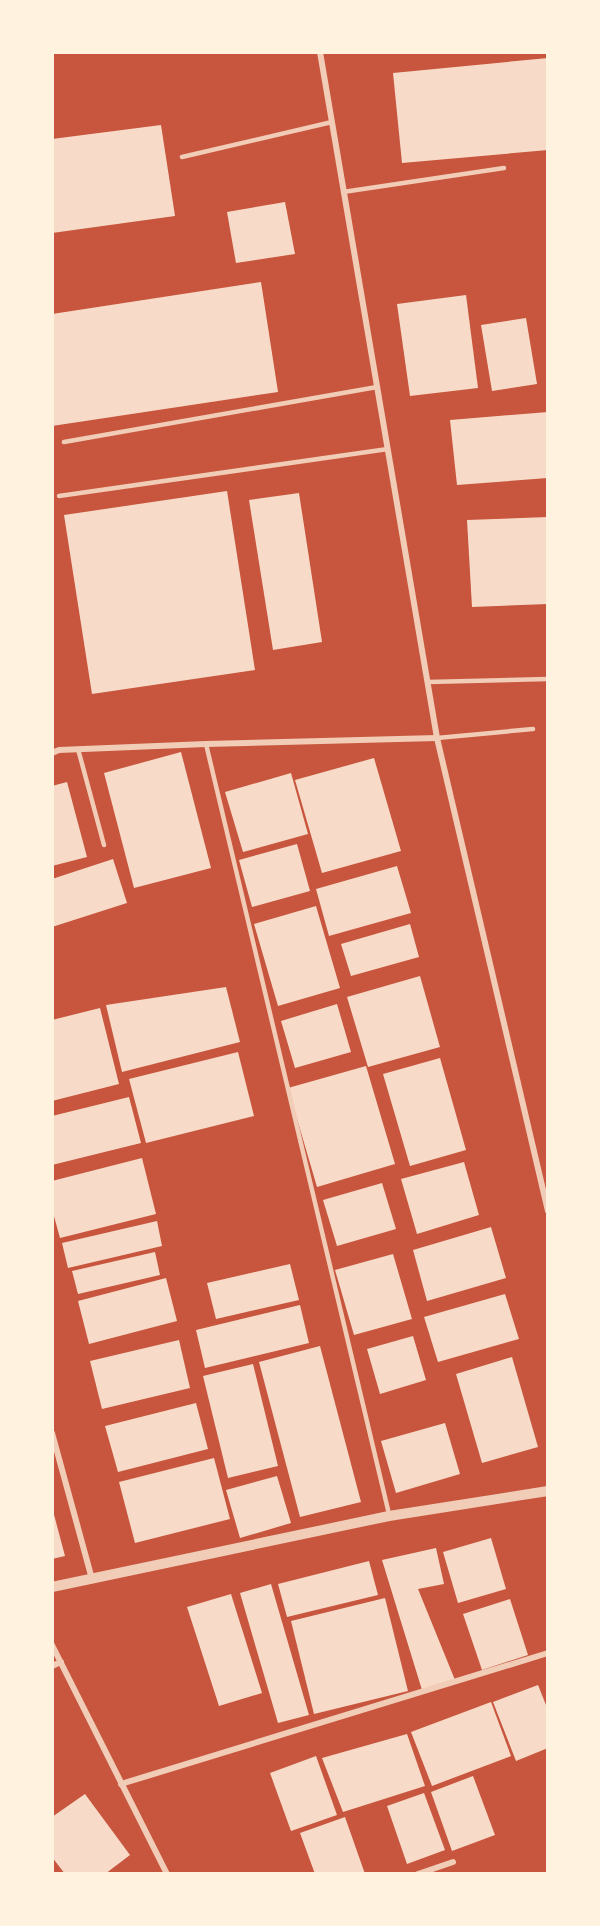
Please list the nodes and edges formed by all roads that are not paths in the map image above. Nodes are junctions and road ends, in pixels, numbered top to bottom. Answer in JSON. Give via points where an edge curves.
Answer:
{"nodes":[{"id":1,"x":320,"y":52,"type":"edge"},
{"id":2,"x":332,"y":122,"type":"junction"},
{"id":3,"x":182,"y":157,"type":"dead end"},
{"id":4,"x":504,"y":168,"type":"dead end"},
{"id":5,"x":344,"y":192,"type":"junction"},
{"id":6,"x":377,"y":387,"type":"junction"},
{"id":7,"x":63,"y":442,"type":"dead end"},
{"id":8,"x":388,"y":449,"type":"junction"},
{"id":9,"x":59,"y":496,"type":"dead end"},
{"id":10,"x":548,"y":679,"type":"edge"},
{"id":11,"x":428,"y":682,"type":"junction"},
{"id":12,"x":533,"y":729,"type":"dead end"},
{"id":13,"x":438,"y":738,"type":"junction"},
{"id":14,"x":206,"y":744,"type":"junction"},
{"id":15,"x":78,"y":749,"type":"junction"},
{"id":16,"x":52,"y":753,"type":"edge"},
{"id":17,"x":104,"y":845,"type":"dead end"},
{"id":18,"x":548,"y":1211,"type":"edge"},
{"id":19,"x":52,"y":1433,"type":"edge"},
{"id":20,"x":548,"y":1491,"type":"edge"},
{"id":21,"x":389,"y":1516,"type":"junction"},
{"id":22,"x":92,"y":1579,"type":"junction"},
{"id":23,"x":52,"y":1587,"type":"edge"},
{"id":24,"x":52,"y":1646,"type":"edge"},
{"id":25,"x":548,"y":1653,"type":"edge"},
{"id":26,"x":61,"y":1662,"type":"junction"},
{"id":27,"x":52,"y":1666,"type":"edge"},
{"id":28,"x":121,"y":1784,"type":"junction"},
{"id":29,"x":453,"y":1862,"type":"dead end"},
{"id":30,"x":163,"y":1872,"type":"edge"},
{"id":31,"x":418,"y":1874,"type":"edge"}],
"edges":[{"from":1,"to":2,"type":"street"},
{"from":2,"to":3,"type":"lane"},
{"from":2,"to":5,"type":"street"},
{"from":4,"to":5,"type":"lane"},
{"from":5,"to":6,"type":"street"},
{"from":6,"to":7,"type":"lane"},
{"from":6,"to":8,"type":"street"},
{"from":8,"to":9,"type":"lane"},
{"from":8,"to":11,"type":"street"},
{"from":10,"to":11,"type":"lane"},
{"from":11,"to":13,"type":"street"},
{"from":12,"to":13,"type":"lane"},
{"from":13,"to":14,"type":"street"},
{"from":13,"to":18,"type":"street"},
{"from":14,"to":15,"type":"street"},
{"from":14,"to":21,"type":"lane"},
{"from":15,"to":16,"type":"street"},
{"from":15,"to":17,"type":"lane"},
{"from":19,"to":22,"type":"street"},
{"from":20,"to":21,"type":"street"},
{"from":21,"to":22,"type":"street"},
{"from":22,"to":23,"type":"street"},
{"from":24,"to":26,"type":"street"},
{"from":25,"to":28,"type":"street"},
{"from":26,"to":27,"type":"street"},
{"from":26,"to":28,"type":"street"},
{"from":28,"to":30,"type":"street"},
{"from":29,"to":31,"type":"street"}]}
